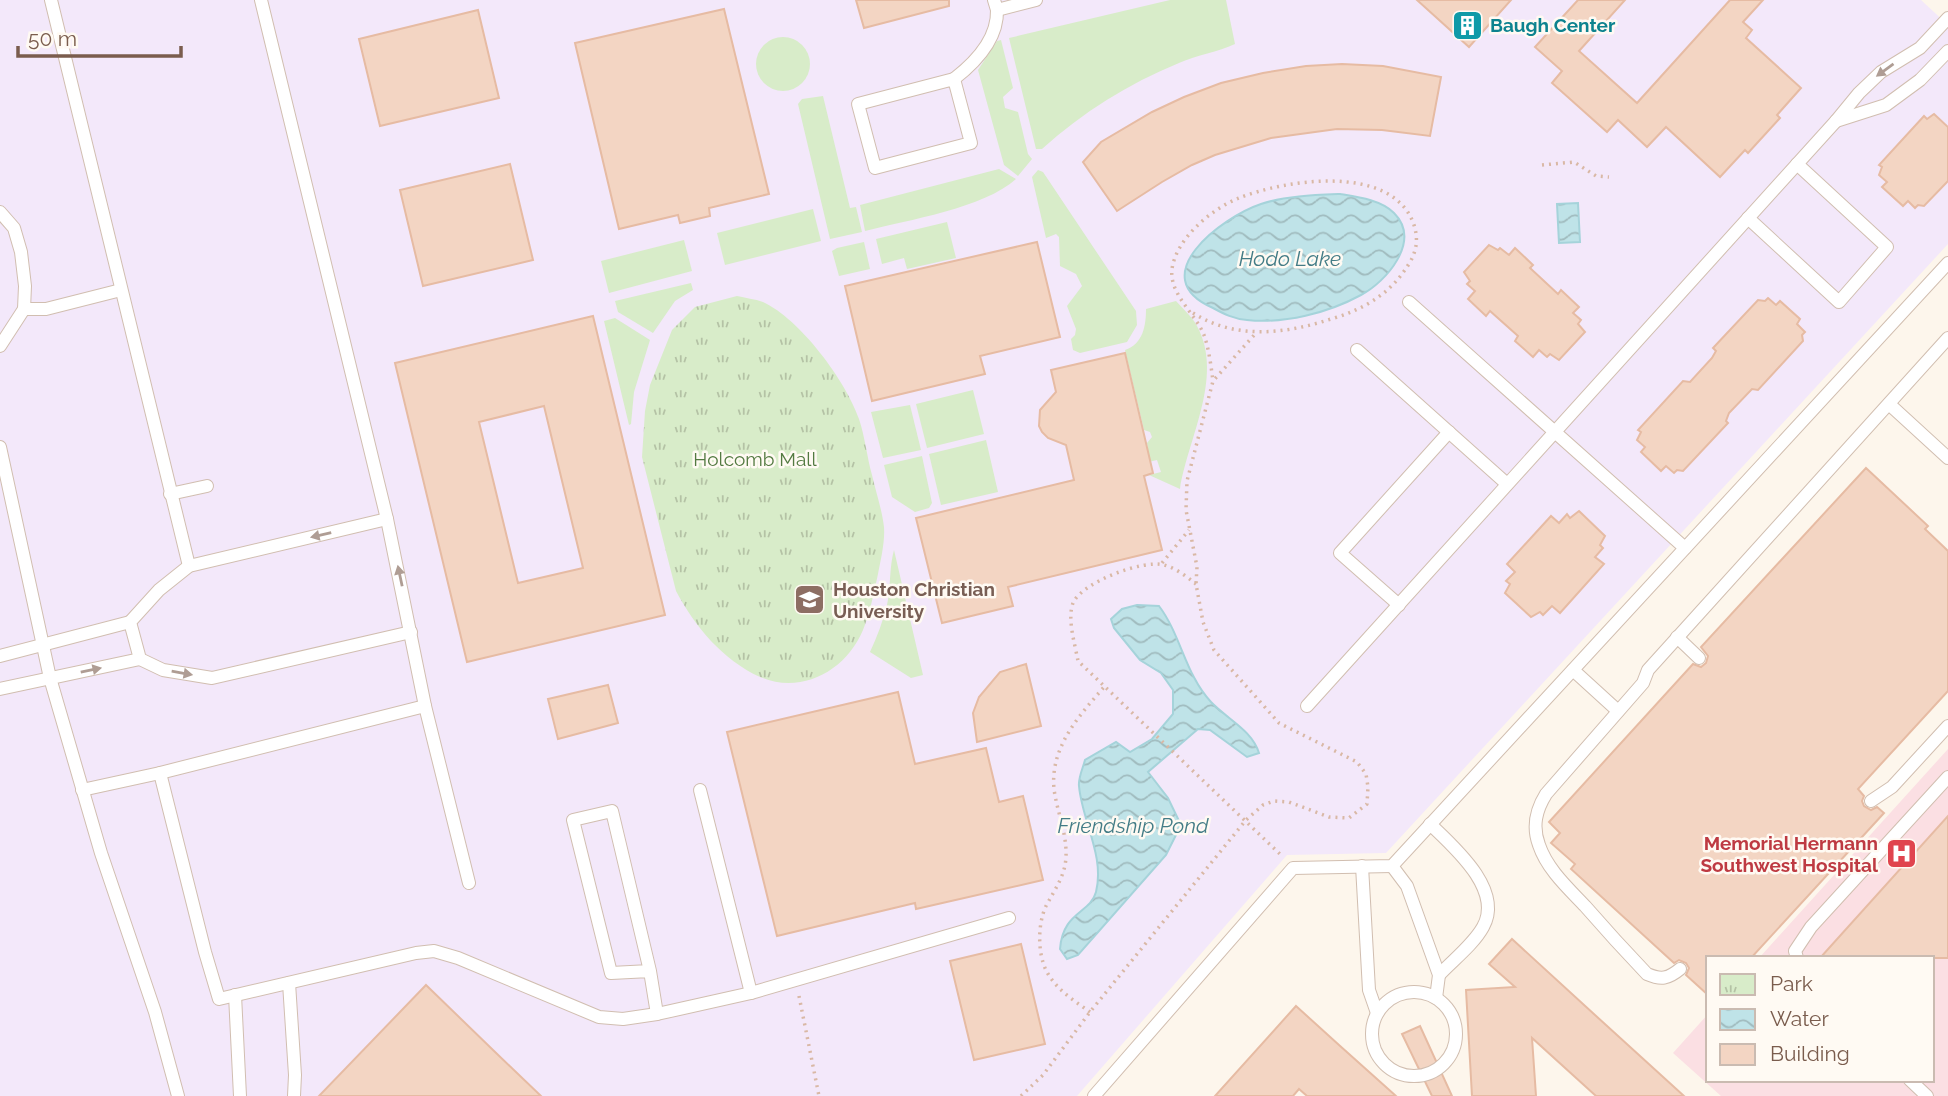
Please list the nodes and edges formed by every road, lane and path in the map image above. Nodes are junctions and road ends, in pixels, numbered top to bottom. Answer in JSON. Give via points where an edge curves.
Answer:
{"nodes":[{"id":1,"x":51,"y":0,"type":"edge"},
{"id":2,"x":261,"y":0,"type":"edge"},
{"id":3,"x":1036,"y":0,"type":"edge"},
{"id":4,"x":996,"y":5,"type":"edge"},
{"id":5,"x":1948,"y":18,"type":"edge"},
{"id":6,"x":1920,"y":48,"type":"junction"},
{"id":7,"x":1948,"y":51,"type":"edge"},
{"id":8,"x":1935,"y":64,"type":"junction"},
{"id":9,"x":954,"y":79,"type":"junction"},
{"id":10,"x":1836,"y":121,"type":"junction"},
{"id":11,"x":1797,"y":164,"type":"junction"},
{"id":12,"x":1542,"y":165,"type":"dead end"},
{"id":13,"x":1609,"y":177,"type":"dead end"},
{"id":14,"x":0,"y":212,"type":"edge"},
{"id":15,"x":1748,"y":218,"type":"junction"},
{"id":16,"x":1948,"y":264,"type":"edge"},
{"id":17,"x":121,"y":290,"type":"junction"},
{"id":18,"x":1409,"y":302,"type":"dead end"},
{"id":19,"x":24,"y":309,"type":"junction"},
{"id":20,"x":1193,"y":313,"type":"junction"},
{"id":21,"x":1256,"y":333,"type":"junction"},
{"id":22,"x":1948,"y":338,"type":"edge"},
{"id":23,"x":0,"y":346,"type":"edge"},
{"id":24,"x":1357,"y":350,"type":"dead end"},
{"id":25,"x":1929,"y":359,"type":"junction"},
{"id":26,"x":1948,"y":359,"type":"edge"},
{"id":27,"x":1213,"y":381,"type":"junction"},
{"id":28,"x":1889,"y":404,"type":"junction"},
{"id":29,"x":1449,"y":432,"type":"junction"},
{"id":30,"x":1555,"y":432,"type":"junction"},
{"id":31,"x":0,"y":447,"type":"edge"},
{"id":32,"x":1948,"y":458,"type":"edge"},
{"id":33,"x":1507,"y":484,"type":"junction"},
{"id":34,"x":207,"y":486,"type":"dead end"},
{"id":35,"x":170,"y":494,"type":"junction"},
{"id":36,"x":387,"y":519,"type":"junction"},
{"id":37,"x":1189,"y":530,"type":"junction"},
{"id":38,"x":1685,"y":548,"type":"junction"},
{"id":39,"x":1162,"y":564,"type":"junction"},
{"id":40,"x":189,"y":566,"type":"junction"},
{"id":41,"x":1196,"y":584,"type":"junction"},
{"id":42,"x":1399,"y":605,"type":"junction"},
{"id":43,"x":130,"y":622,"type":"junction"},
{"id":44,"x":411,"y":632,"type":"junction"},
{"id":45,"x":1677,"y":637,"type":"junction"},
{"id":46,"x":43,"y":645,"type":"junction"},
{"id":47,"x":0,"y":656,"type":"edge"},
{"id":48,"x":1699,"y":657,"type":"dead end"},
{"id":49,"x":140,"y":659,"type":"junction"},
{"id":50,"x":1573,"y":670,"type":"junction"},
{"id":51,"x":50,"y":678,"type":"junction"},
{"id":52,"x":1104,"y":687,"type":"junction"},
{"id":53,"x":0,"y":690,"type":"edge"},
{"id":54,"x":425,"y":706,"type":"junction"},
{"id":55,"x":1307,"y":706,"type":"dead end"},
{"id":56,"x":1618,"y":711,"type":"junction"},
{"id":57,"x":1948,"y":726,"type":"edge"},
{"id":58,"x":160,"y":772,"type":"junction"},
{"id":59,"x":1948,"y":777,"type":"edge"},
{"id":60,"x":82,"y":790,"type":"junction"},
{"id":61,"x":700,"y":790,"type":"dead end"},
{"id":62,"x":1871,"y":801,"type":"dead end"},
{"id":63,"x":1246,"y":820,"type":"junction"},
{"id":64,"x":1430,"y":824,"type":"junction"},
{"id":65,"x":1362,"y":866,"type":"junction"},
{"id":66,"x":1392,"y":866,"type":"junction"},
{"id":67,"x":1293,"y":867,"type":"junction"},
{"id":68,"x":468,"y":883,"type":"dead end"},
{"id":69,"x":1009,"y":918,"type":"dead end"},
{"id":70,"x":1796,"y":956,"type":"edge"},
{"id":71,"x":1681,"y":969,"type":"dead end"},
{"id":72,"x":650,"y":971,"type":"junction"},
{"id":73,"x":1439,"y":975,"type":"junction"},
{"id":74,"x":796,"y":980,"type":"junction"},
{"id":75,"x":289,"y":983,"type":"junction"},
{"id":76,"x":751,"y":993,"type":"junction"},
{"id":77,"x":235,"y":995,"type":"junction"},
{"id":78,"x":1436,"y":998,"type":"junction"},
{"id":79,"x":1090,"y":1012,"type":"junction"},
{"id":80,"x":1377,"y":1013,"type":"junction"},
{"id":81,"x":657,"y":1014,"type":"junction"},
{"id":82,"x":1912,"y":1082,"type":"edge"},
{"id":83,"x":178,"y":1096,"type":"edge"},
{"id":84,"x":240,"y":1096,"type":"edge"},
{"id":85,"x":294,"y":1096,"type":"edge"},
{"id":86,"x":819,"y":1096,"type":"edge"},
{"id":87,"x":1020,"y":1096,"type":"edge"},
{"id":88,"x":1094,"y":1096,"type":"edge"},
{"id":89,"x":1927,"y":1096,"type":"edge"}],
"edges":[{"from":1,"to":17,"type":"lane"},
{"from":2,"to":36,"type":"lane"},
{"from":3,"to":4,"type":"lane"},
{"from":4,"to":9,"type":"lane","via":[[995,32]]},
{"from":5,"to":6,"type":"lane"},
{"from":6,"to":8,"type":"lane"},
{"from":6,"to":10,"type":"lane","one_way":true,"via":[[1881,72]]},
{"from":7,"to":8,"type":"lane"},
{"from":8,"to":10,"type":"lane","via":[[1886,105]]},
{"from":9,"to":9,"type":"lane","via":[[858,104],[875,168],[971,143]]},
{"from":10,"to":11,"type":"lane"},
{"from":11,"to":15,"type":"lane"},
{"from":11,"to":15,"type":"lane","via":[[1887,247],[1839,302]]},
{"from":12,"to":13,"type":"path","via":[[1574,162],[1596,176]]},
{"from":14,"to":19,"type":"lane","via":[[14,228],[20,251]]},
{"from":15,"to":30,"type":"lane"},
{"from":16,"to":38,"type":"lane"},
{"from":17,"to":19,"type":"lane","via":[[46,309]]},
{"from":17,"to":35,"type":"lane"},
{"from":18,"to":30,"type":"lane"},
{"from":19,"to":23,"type":"lane"},
{"from":20,"to":21,"type":"path","via":[[1218,326]]},
{"from":20,"to":21,"type":"path","via":[[1173,283],[1176,252],[1199,224],[1237,199],[1304,183],[1346,182],[1391,196],[1410,215],[1417,250],[1381,296],[1328,320]]},
{"from":20,"to":27,"type":"path","via":[[1204,335]]},
{"from":21,"to":27,"type":"path"},
{"from":22,"to":25,"type":"lane"},
{"from":24,"to":29,"type":"lane"},
{"from":25,"to":26,"type":"lane"},
{"from":25,"to":28,"type":"lane"},
{"from":27,"to":37,"type":"path","via":[[1187,481]]},
{"from":28,"to":32,"type":"lane"},
{"from":28,"to":45,"type":"lane"},
{"from":29,"to":33,"type":"lane"},
{"from":29,"to":42,"type":"lane","via":[[1340,553]]},
{"from":30,"to":33,"type":"lane"},
{"from":30,"to":38,"type":"lane"},
{"from":31,"to":46,"type":"lane"},
{"from":33,"to":42,"type":"lane"},
{"from":34,"to":35,"type":"lane"},
{"from":35,"to":40,"type":"lane"},
{"from":36,"to":40,"type":"lane","one_way":true},
{"from":44,"to":36,"type":"lane","one_way":true},
{"from":37,"to":39,"type":"path"},
{"from":37,"to":41,"type":"path"},
{"from":38,"to":50,"type":"lane"},
{"from":39,"to":41,"type":"path"},
{"from":39,"to":52,"type":"path","via":[[1090,584],[1072,605],[1077,661]]},
{"from":40,"to":43,"type":"lane"},
{"from":41,"to":63,"type":"path","via":[[1214,650],[1279,723],[1357,762],[1366,774],[1367,804],[1349,818],[1274,801]]},
{"from":42,"to":55,"type":"lane"},
{"from":43,"to":46,"type":"lane"},
{"from":43,"to":49,"type":"lane"},
{"from":49,"to":44,"type":"lane","one_way":true,"via":[[163,670],[212,678]]},
{"from":44,"to":54,"type":"lane"},
{"from":45,"to":48,"type":"lane"},
{"from":45,"to":56,"type":"lane"},
{"from":46,"to":47,"type":"lane"},
{"from":46,"to":51,"type":"lane"},
{"from":51,"to":49,"type":"lane","one_way":true},
{"from":50,"to":56,"type":"lane"},
{"from":50,"to":64,"type":"lane"},
{"from":51,"to":53,"type":"lane"},
{"from":51,"to":60,"type":"lane"},
{"from":52,"to":63,"type":"path"},
{"from":52,"to":79,"type":"path","via":[[1072,725],[1059,750],[1054,788],[1063,825],[1064,873],[1040,929],[1048,975]]},
{"from":54,"to":58,"type":"lane"},
{"from":54,"to":68,"type":"lane"},
{"from":56,"to":71,"type":"lane","via":[[1537,808],[1538,844],[1558,876],[1647,974],[1670,978]]},
{"from":57,"to":62,"type":"lane","via":[[1892,787]]},
{"from":58,"to":60,"type":"lane"},
{"from":58,"to":77,"type":"lane","via":[[219,999]]},
{"from":59,"to":70,"type":"lane","via":[[1811,927],[1795,951]]},
{"from":60,"to":83,"type":"lane"},
{"from":61,"to":76,"type":"lane"},
{"from":63,"to":67,"type":"path"},
{"from":63,"to":79,"type":"path"},
{"from":64,"to":66,"type":"lane"},
{"from":64,"to":73,"type":"lane","via":[[1473,868],[1487,898],[1488,912],[1477,936]]},
{"from":65,"to":66,"type":"lane"},
{"from":65,"to":67,"type":"lane"},
{"from":65,"to":80,"type":"lane","via":[[1368,990]]},
{"from":66,"to":73,"type":"lane","via":[[1407,887]]},
{"from":67,"to":88,"type":"lane"},
{"from":69,"to":74,"type":"lane"},
{"from":72,"to":72,"type":"lane","via":[[612,811],[573,820],[611,973]]},
{"from":72,"to":81,"type":"lane"},
{"from":73,"to":78,"type":"lane"},
{"from":74,"to":76,"type":"lane"},
{"from":74,"to":86,"type":"path"},
{"from":75,"to":77,"type":"lane"},
{"from":75,"to":81,"type":"lane","via":[[434,951],[599,1017]]},
{"from":75,"to":85,"type":"lane"},
{"from":76,"to":81,"type":"lane"},
{"from":77,"to":84,"type":"lane"},
{"from":78,"to":80,"type":"lane","via":[[1410,991],[1385,1002]]},
{"from":78,"to":80,"type":"lane","via":[[1447,1007],[1456,1033],[1448,1058],[1425,1074],[1397,1072],[1376,1054],[1372,1026]]},
{"from":79,"to":87,"type":"path","via":[[1044,1075]]},
{"from":82,"to":89,"type":"lane"}]}
